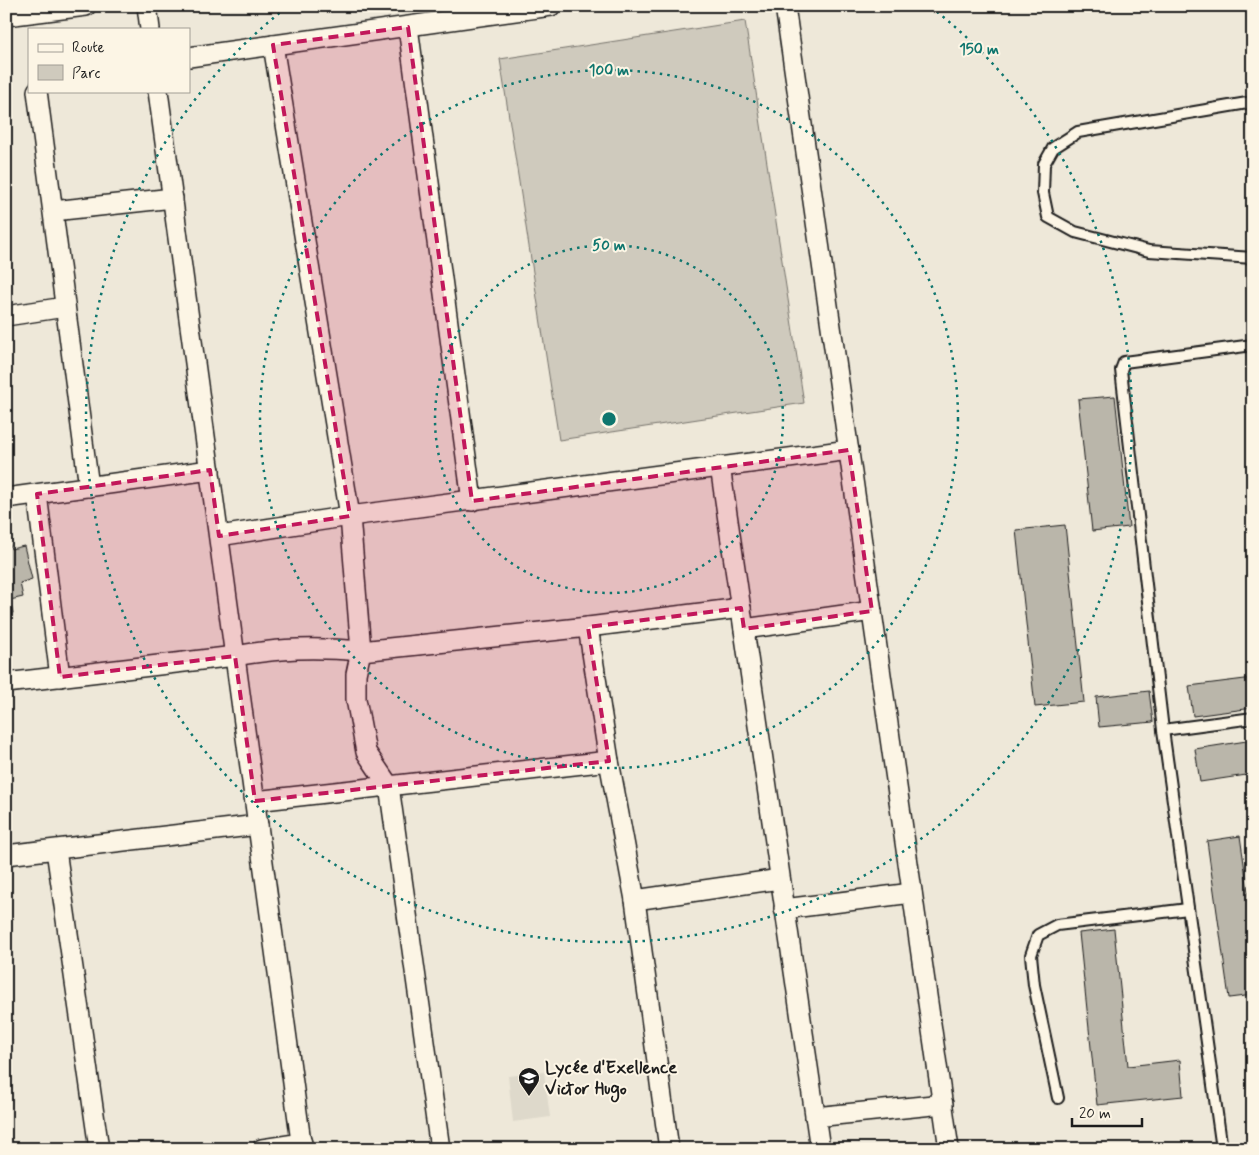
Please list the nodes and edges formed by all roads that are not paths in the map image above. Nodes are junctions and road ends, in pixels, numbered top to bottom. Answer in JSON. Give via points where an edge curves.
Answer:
{"nodes":[{"id":1,"x":86,"y":6,"type":"edge"},
{"id":2,"x":147,"y":6,"type":"edge"},
{"id":3,"x":551,"y":6,"type":"edge"},
{"id":4,"x":786,"y":6,"type":"edge"},
{"id":5,"x":6,"y":16,"type":"edge"},
{"id":6,"x":28,"y":21,"type":"edge"},
{"id":7,"x":408,"y":27,"type":"junction"},
{"id":8,"x":150,"y":28,"type":"edge"},
{"id":9,"x":273,"y":45,"type":"junction"},
{"id":10,"x":190,"y":57,"type":"edge"},
{"id":11,"x":37,"y":92,"type":"edge"},
{"id":12,"x":158,"y":92,"type":"edge"},
{"id":13,"x":1253,"y":102,"type":"edge"},
{"id":14,"x":173,"y":198,"type":"junction"},
{"id":15,"x":53,"y":211,"type":"junction"},
{"id":16,"x":1253,"y":258,"type":"edge"},
{"id":17,"x":65,"y":307,"type":"junction"},
{"id":18,"x":6,"y":316,"type":"edge"},
{"id":19,"x":1253,"y":345,"type":"edge"},
{"id":20,"x":849,"y":450,"type":"junction"},
{"id":21,"x":720,"y":466,"type":"junction"},
{"id":22,"x":210,"y":470,"type":"junction"},
{"id":23,"x":89,"y":486,"type":"junction"},
{"id":24,"x":37,"y":494,"type":"junction"},
{"id":25,"x":6,"y":498,"type":"edge"},
{"id":26,"x":472,"y":501,"type":"junction"},
{"id":27,"x":350,"y":516,"type":"junction"},
{"id":28,"x":219,"y":536,"type":"junction"},
{"id":29,"x":741,"y":608,"type":"junction"},
{"id":30,"x":872,"y":611,"type":"junction"},
{"id":31,"x":588,"y":627,"type":"junction"},
{"id":32,"x":744,"y":628,"type":"junction"},
{"id":33,"x":361,"y":651,"type":"junction"},
{"id":34,"x":235,"y":656,"type":"junction"},
{"id":35,"x":60,"y":677,"type":"junction"},
{"id":36,"x":6,"y":682,"type":"edge"},
{"id":37,"x":1253,"y":718,"type":"edge"},
{"id":38,"x":1163,"y":730,"type":"junction"},
{"id":39,"x":609,"y":761,"type":"junction"},
{"id":40,"x":389,"y":786,"type":"junction"},
{"id":41,"x":255,"y":801,"type":"junction"},
{"id":42,"x":258,"y":825,"type":"junction"},
{"id":43,"x":56,"y":850,"type":"junction"},
{"id":44,"x":6,"y":855,"type":"edge"},
{"id":45,"x":780,"y":879,"type":"junction"},
{"id":46,"x":912,"y":893,"type":"junction"},
{"id":47,"x":635,"y":900,"type":"junction"},
{"id":48,"x":784,"y":909,"type":"junction"},
{"id":49,"x":1188,"y":909,"type":"junction"},
{"id":50,"x":1058,"y":1098,"type":"dead end"},
{"id":51,"x":943,"y":1104,"type":"junction"},
{"id":52,"x":815,"y":1117,"type":"junction"},
{"id":53,"x":302,"y":1146,"type":"edge"},
{"id":54,"x":98,"y":1149,"type":"edge"},
{"id":55,"x":262,"y":1149,"type":"edge"},
{"id":56,"x":440,"y":1149,"type":"edge"},
{"id":57,"x":669,"y":1149,"type":"edge"},
{"id":58,"x":820,"y":1149,"type":"edge"},
{"id":59,"x":949,"y":1149,"type":"edge"},
{"id":60,"x":1222,"y":1149,"type":"edge"}],
"edges":[{"from":1,"to":6,"type":"street"},
{"from":2,"to":8,"type":"street"},
{"from":3,"to":7,"type":"street"},
{"from":4,"to":20,"type":"street"},
{"from":5,"to":6,"type":"street"},
{"from":7,"to":9,"type":"street"},
{"from":7,"to":26,"type":"street"},
{"from":9,"to":10,"type":"street"},
{"from":9,"to":27,"type":"street"},
{"from":11,"to":15,"type":"street"},
{"from":12,"to":14,"type":"street"},
{"from":13,"to":16,"type":"lane","via":[[1078,132],[1053,148],[1044,164],[1043,193],[1048,217],[1075,232],[1149,251]]},
{"from":14,"to":15,"type":"street"},
{"from":14,"to":22,"type":"street"},
{"from":15,"to":17,"type":"street"},
{"from":17,"to":18,"type":"street"},
{"from":17,"to":23,"type":"street"},
{"from":19,"to":38,"type":"lane","via":[[1124,362],[1122,366]]},
{"from":20,"to":21,"type":"street"},
{"from":20,"to":30,"type":"street"},
{"from":21,"to":26,"type":"street"},
{"from":21,"to":29,"type":"street"},
{"from":22,"to":23,"type":"street"},
{"from":22,"to":28,"type":"street"},
{"from":23,"to":24,"type":"street"},
{"from":24,"to":25,"type":"street"},
{"from":24,"to":35,"type":"street"},
{"from":26,"to":27,"type":"street"},
{"from":27,"to":28,"type":"street"},
{"from":27,"to":33,"type":"street"},
{"from":28,"to":34,"type":"street"},
{"from":29,"to":31,"type":"street"},
{"from":29,"to":32,"type":"street"},
{"from":30,"to":32,"type":"street"},
{"from":30,"to":46,"type":"street"},
{"from":31,"to":33,"type":"street"},
{"from":31,"to":39,"type":"street"},
{"from":32,"to":45,"type":"street"},
{"from":33,"to":34,"type":"street","via":[[324,647],[269,650]]},
{"from":33,"to":40,"type":"street","via":[[356,674],[356,699],[366,752]]},
{"from":34,"to":35,"type":"street"},
{"from":34,"to":41,"type":"street"},
{"from":35,"to":36,"type":"street"},
{"from":37,"to":38,"type":"lane"},
{"from":38,"to":49,"type":"lane"},
{"from":39,"to":40,"type":"street"},
{"from":39,"to":47,"type":"street"},
{"from":40,"to":41,"type":"street"},
{"from":40,"to":56,"type":"street"},
{"from":41,"to":42,"type":"street"},
{"from":42,"to":43,"type":"street"},
{"from":42,"to":53,"type":"street"},
{"from":43,"to":44,"type":"street"},
{"from":43,"to":54,"type":"street"},
{"from":45,"to":47,"type":"street"},
{"from":45,"to":48,"type":"street"},
{"from":46,"to":48,"type":"street"},
{"from":46,"to":51,"type":"street"},
{"from":47,"to":57,"type":"street"},
{"from":48,"to":52,"type":"street"},
{"from":49,"to":50,"type":"lane","via":[[1057,925],[1038,935],[1031,955],[1034,985]]},
{"from":49,"to":60,"type":"lane"},
{"from":51,"to":52,"type":"street"},
{"from":51,"to":59,"type":"street"},
{"from":52,"to":58,"type":"street"},
{"from":53,"to":55,"type":"street"}]}
